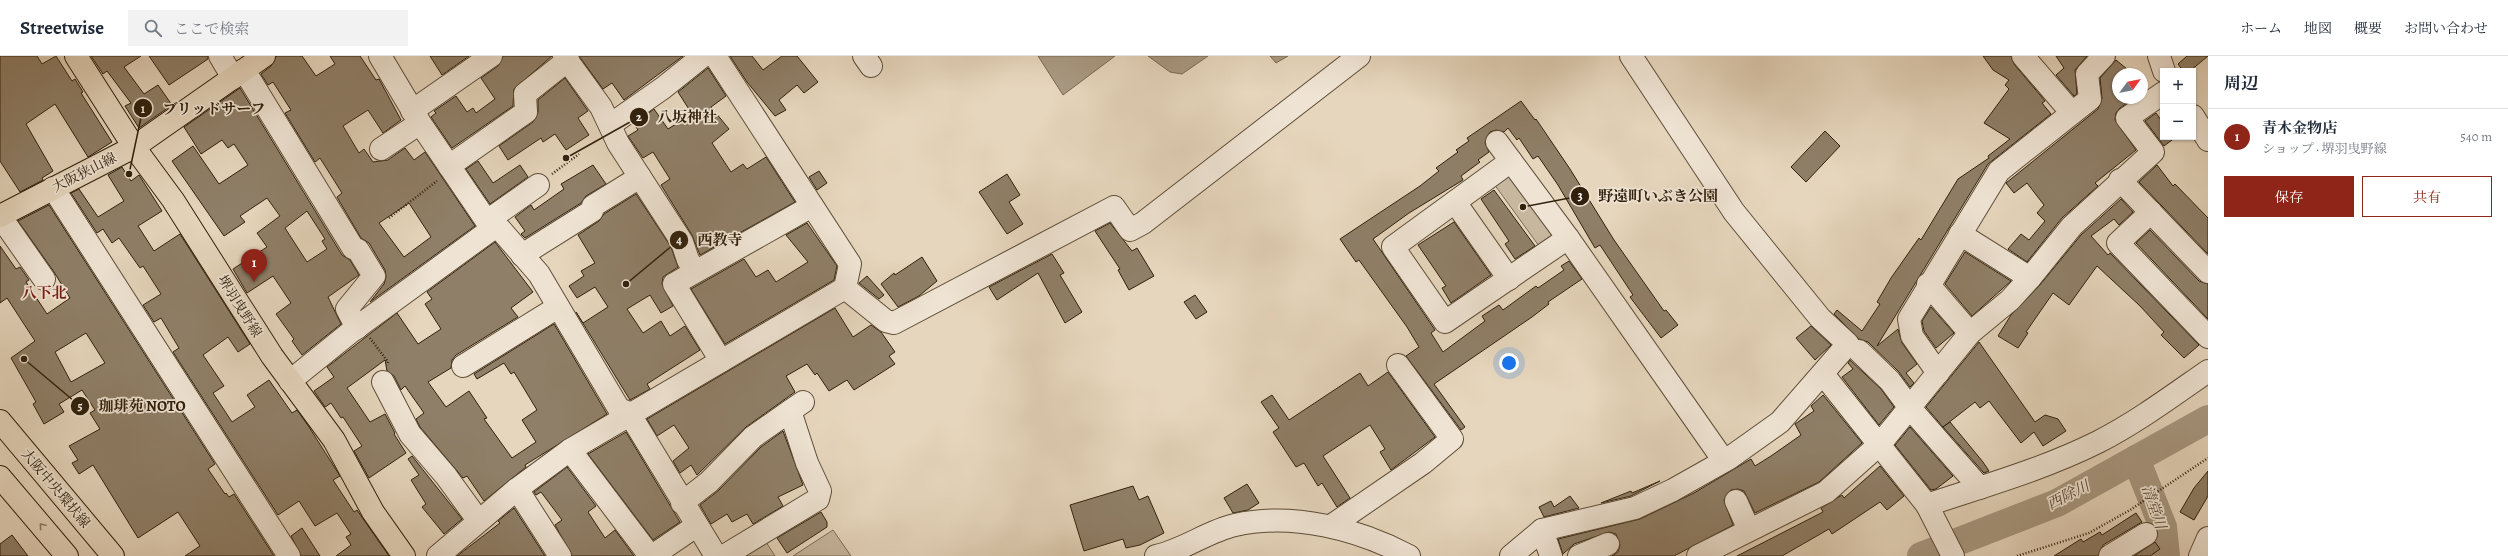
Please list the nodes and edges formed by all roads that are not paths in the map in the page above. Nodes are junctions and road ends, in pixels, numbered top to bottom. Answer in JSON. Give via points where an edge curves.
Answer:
{"nodes":[{"id":1,"x":76,"y":56,"type":"edge"},
{"id":2,"x":220,"y":56,"type":"edge"},
{"id":3,"x":264,"y":56,"type":"edge"},
{"id":4,"x":380,"y":56,"type":"edge"},
{"id":5,"x":491,"y":56,"type":"edge"},
{"id":6,"x":702,"y":56,"type":"edge"},
{"id":7,"x":715,"y":56,"type":"edge"},
{"id":8,"x":1359,"y":56,"type":"edge"},
{"id":9,"x":1631,"y":56,"type":"edge"},
{"id":10,"x":2023,"y":56,"type":"edge"},
{"id":11,"x":2104,"y":56,"type":"edge"},
{"id":12,"x":2159,"y":56,"type":"edge"},
{"id":13,"x":566,"y":58,"type":"edge"},
{"id":14,"x":2163,"y":68,"type":"edge"},
{"id":15,"x":239,"y":74,"type":"junction"},
{"id":16,"x":2160,"y":95,"type":"edge"},
{"id":17,"x":2072,"y":113,"type":"junction"},
{"id":18,"x":416,"y":117,"type":"junction"},
{"id":19,"x":2196,"y":121,"type":"edge"},
{"id":20,"x":610,"y":125,"type":"junction"},
{"id":21,"x":2208,"y":140,"type":"edge"},
{"id":22,"x":1497,"y":142,"type":"dead end"},
{"id":23,"x":134,"y":147,"type":"junction"},
{"id":24,"x":381,"y":150,"type":"dead end"},
{"id":25,"x":1511,"y":161,"type":"junction"},
{"id":26,"x":451,"y":168,"type":"junction"},
{"id":27,"x":640,"y":177,"type":"junction"},
{"id":28,"x":2120,"y":180,"type":"junction"},
{"id":29,"x":538,"y":185,"type":"road end"},
{"id":30,"x":53,"y":188,"type":"junction"},
{"id":31,"x":1455,"y":202,"type":"junction"},
{"id":32,"x":812,"y":206,"type":"junction"},
{"id":33,"x":2151,"y":212,"type":"junction"},
{"id":34,"x":0,"y":216,"type":"edge"},
{"id":35,"x":490,"y":225,"type":"junction"},
{"id":36,"x":1960,"y":234,"type":"junction"},
{"id":37,"x":1568,"y":238,"type":"junction"},
{"id":38,"x":522,"y":255,"type":"junction"},
{"id":39,"x":695,"y":271,"type":"junction"},
{"id":40,"x":2208,"y":272,"type":"edge"},
{"id":41,"x":1509,"y":278,"type":"junction"},
{"id":42,"x":2030,"y":278,"type":"junction"},
{"id":43,"x":44,"y":279,"type":"dead end"},
{"id":44,"x":1928,"y":284,"type":"junction"},
{"id":45,"x":845,"y":288,"type":"junction"},
{"id":46,"x":558,"y":307,"type":"junction"},
{"id":47,"x":359,"y":326,"type":"junction"},
{"id":48,"x":1970,"y":334,"type":"junction"},
{"id":49,"x":2208,"y":337,"type":"edge"},
{"id":50,"x":1859,"y":351,"type":"dead end"},
{"id":51,"x":721,"y":361,"type":"junction"},
{"id":52,"x":1398,"y":365,"type":"dead end"},
{"id":53,"x":463,"y":366,"type":"dead end"},
{"id":54,"x":2208,"y":371,"type":"edge"},
{"id":55,"x":1938,"y":373,"type":"junction"},
{"id":56,"x":1822,"y":374,"type":"junction"},
{"id":57,"x":290,"y":381,"type":"junction"},
{"id":58,"x":383,"y":382,"type":"road end"},
{"id":59,"x":1910,"y":408,"type":"junction"},
{"id":60,"x":629,"y":413,"type":"junction"},
{"id":61,"x":0,"y":421,"type":"edge"},
{"id":62,"x":1880,"y":444,"type":"junction"},
{"id":63,"x":570,"y":450,"type":"junction"},
{"id":64,"x":1724,"y":461,"type":"junction"},
{"id":65,"x":0,"y":477,"type":"edge"},
{"id":66,"x":1980,"y":488,"type":"junction"},
{"id":67,"x":517,"y":489,"type":"junction"},
{"id":68,"x":1736,"y":501,"type":"dead end"},
{"id":69,"x":682,"y":503,"type":"junction"},
{"id":70,"x":1928,"y":508,"type":"junction"},
{"id":71,"x":478,"y":520,"type":"junction"},
{"id":72,"x":696,"y":526,"type":"junction"},
{"id":73,"x":1331,"y":526,"type":"junction"},
{"id":74,"x":1542,"y":530,"type":"junction"},
{"id":75,"x":1749,"y":530,"type":"junction"},
{"id":76,"x":2146,"y":534,"type":"dead end"},
{"id":77,"x":2208,"y":538,"type":"edge"},
{"id":78,"x":1608,"y":544,"type":"dead end"},
{"id":79,"x":67,"y":556,"type":"edge"},
{"id":80,"x":113,"y":556,"type":"edge"},
{"id":81,"x":289,"y":556,"type":"edge"},
{"id":82,"x":404,"y":556,"type":"edge"},
{"id":83,"x":438,"y":556,"type":"edge"},
{"id":84,"x":560,"y":556,"type":"edge"},
{"id":85,"x":651,"y":556,"type":"edge"},
{"id":86,"x":716,"y":556,"type":"edge"},
{"id":87,"x":724,"y":556,"type":"edge"},
{"id":88,"x":1156,"y":556,"type":"edge"},
{"id":89,"x":1409,"y":556,"type":"edge"},
{"id":90,"x":1510,"y":556,"type":"edge"},
{"id":91,"x":1551,"y":556,"type":"edge"},
{"id":92,"x":1579,"y":556,"type":"edge"},
{"id":93,"x":1698,"y":556,"type":"edge"},
{"id":94,"x":1954,"y":556,"type":"edge"},
{"id":95,"x":2110,"y":556,"type":"edge"},
{"id":96,"x":2200,"y":556,"type":"edge"}],
"edges":[{"from":1,"to":23,"type":"main road","name":"堺羽曳野線"},
{"from":2,"to":15,"type":"street"},
{"from":3,"to":15,"type":"main road","name":"大阪狭山線"},
{"from":4,"to":18,"type":"street"},
{"from":5,"to":18,"type":"street"},
{"from":6,"to":20,"type":"street","via":[[663,88]]},
{"from":7,"to":32,"type":"street"},
{"from":8,"to":45,"type":"street","via":[[1143,223],[1130,230],[1114,207],[894,323],[886,321]]},
{"from":9,"to":56,"type":"street","via":[[1734,212],[1820,318],[1848,344]]},
{"from":10,"to":17,"type":"street"},
{"from":11,"to":17,"type":"street","via":[[2087,74],[2090,99]]},
{"from":12,"to":14,"type":"street"},
{"from":13,"to":20,"type":"street","via":[[601,107]]},
{"from":13,"to":26,"type":"street","via":[[525,94],[526,112]]},
{"from":15,"to":23,"type":"main road","name":"大阪狭山線"},
{"from":15,"to":47,"type":"street","via":[[374,276],[347,308]]},
{"from":16,"to":28,"type":"street","via":[[2128,118],[2153,152]]},
{"from":17,"to":36,"type":"street","via":[[1999,171]]},
{"from":18,"to":24,"type":"street"},
{"from":18,"to":26,"type":"street"},
{"from":19,"to":21,"type":"street"},
{"from":20,"to":27,"type":"street"},
{"from":22,"to":25,"type":"street"},
{"from":23,"to":30,"type":"main road","name":"大阪狭山線"},
{"from":23,"to":57,"type":"main road","name":"堺羽曳野線","via":[[173,200]]},
{"from":25,"to":31,"type":"street"},
{"from":25,"to":37,"type":"street"},
{"from":26,"to":35,"type":"street"},
{"from":27,"to":38,"type":"street"},
{"from":27,"to":39,"type":"street","via":[[682,242]]},
{"from":28,"to":33,"type":"street"},
{"from":28,"to":42,"type":"street","via":[[2072,226]]},
{"from":29,"to":35,"type":"street"},
{"from":30,"to":34,"type":"main road","name":"大阪狭山線"},
{"from":30,"to":81,"type":"street"},
{"from":31,"to":41,"type":"street"},
{"from":31,"to":41,"type":"street","via":[[1393,247],[1445,322]]},
{"from":32,"to":39,"type":"street"},
{"from":32,"to":45,"type":"street","via":[[850,264]]},
{"from":33,"to":40,"type":"street"},
{"from":33,"to":49,"type":"street","via":[[2118,243]]},
{"from":34,"to":43,"type":"street"},
{"from":35,"to":38,"type":"street","via":[[500,229]]},
{"from":35,"to":47,"type":"street"},
{"from":36,"to":42,"type":"street"},
{"from":36,"to":44,"type":"street"},
{"from":37,"to":41,"type":"street"},
{"from":37,"to":64,"type":"street"},
{"from":38,"to":46,"type":"street","via":[[539,274]]},
{"from":39,"to":51,"type":"street","via":[[674,284]]},
{"from":42,"to":48,"type":"street","via":[[2010,300]]},
{"from":44,"to":48,"type":"street"},
{"from":44,"to":55,"type":"street","via":[[1908,319],[1912,336]]},
{"from":45,"to":51,"type":"street"},
{"from":46,"to":53,"type":"street"},
{"from":46,"to":60,"type":"street","via":[[619,409]]},
{"from":47,"to":57,"type":"street"},
{"from":48,"to":55,"type":"street"},
{"from":50,"to":59,"type":"street","via":[[1890,381]]},
{"from":51,"to":60,"type":"street"},
{"from":52,"to":73,"type":"street","via":[[1452,439],[1423,463]]},
{"from":54,"to":66,"type":"street","via":[[2098,442]]},
{"from":55,"to":59,"type":"street"},
{"from":56,"to":62,"type":"street"},
{"from":56,"to":64,"type":"street","via":[[1780,422]]},
{"from":57,"to":82,"type":"main road","name":"堺羽曳野線","via":[[334,440],[373,512]]},
{"from":58,"to":71,"type":"street","via":[[410,434],[446,476]]},
{"from":59,"to":62,"type":"street"},
{"from":59,"to":66,"type":"street"},
{"from":60,"to":63,"type":"street"},
{"from":60,"to":69,"type":"street"},
{"from":61,"to":80,"type":"main road","name":"大阪中央環状線"},
{"from":62,"to":70,"type":"street"},
{"from":62,"to":75,"type":"street","via":[[1826,492]]},
{"from":63,"to":67,"type":"street"},
{"from":63,"to":85,"type":"street"},
{"from":64,"to":74,"type":"street","via":[[1635,508]]},
{"from":79,"to":65,"type":"main road","one_way":true},
{"from":66,"to":70,"type":"street"},
{"from":67,"to":71,"type":"street"},
{"from":67,"to":84,"type":"street"},
{"from":68,"to":75,"type":"street"},
{"from":69,"to":72,"type":"street"},
{"from":69,"to":87,"type":"street","via":[[709,482],[753,437],[796,407],[807,463],[820,491],[818,499]]},
{"from":70,"to":94,"type":"street"},
{"from":71,"to":83,"type":"street"},
{"from":72,"to":85,"type":"street"},
{"from":72,"to":86,"type":"street"},
{"from":73,"to":88,"type":"street","via":[[1277,522],[1235,525]]},
{"from":73,"to":89,"type":"street","via":[[1386,544]]},
{"from":74,"to":90,"type":"street"},
{"from":74,"to":91,"type":"street"},
{"from":75,"to":93,"type":"street"},
{"from":76,"to":95,"type":"street"},
{"from":77,"to":96,"type":"street"},
{"from":78,"to":92,"type":"street"}]}
